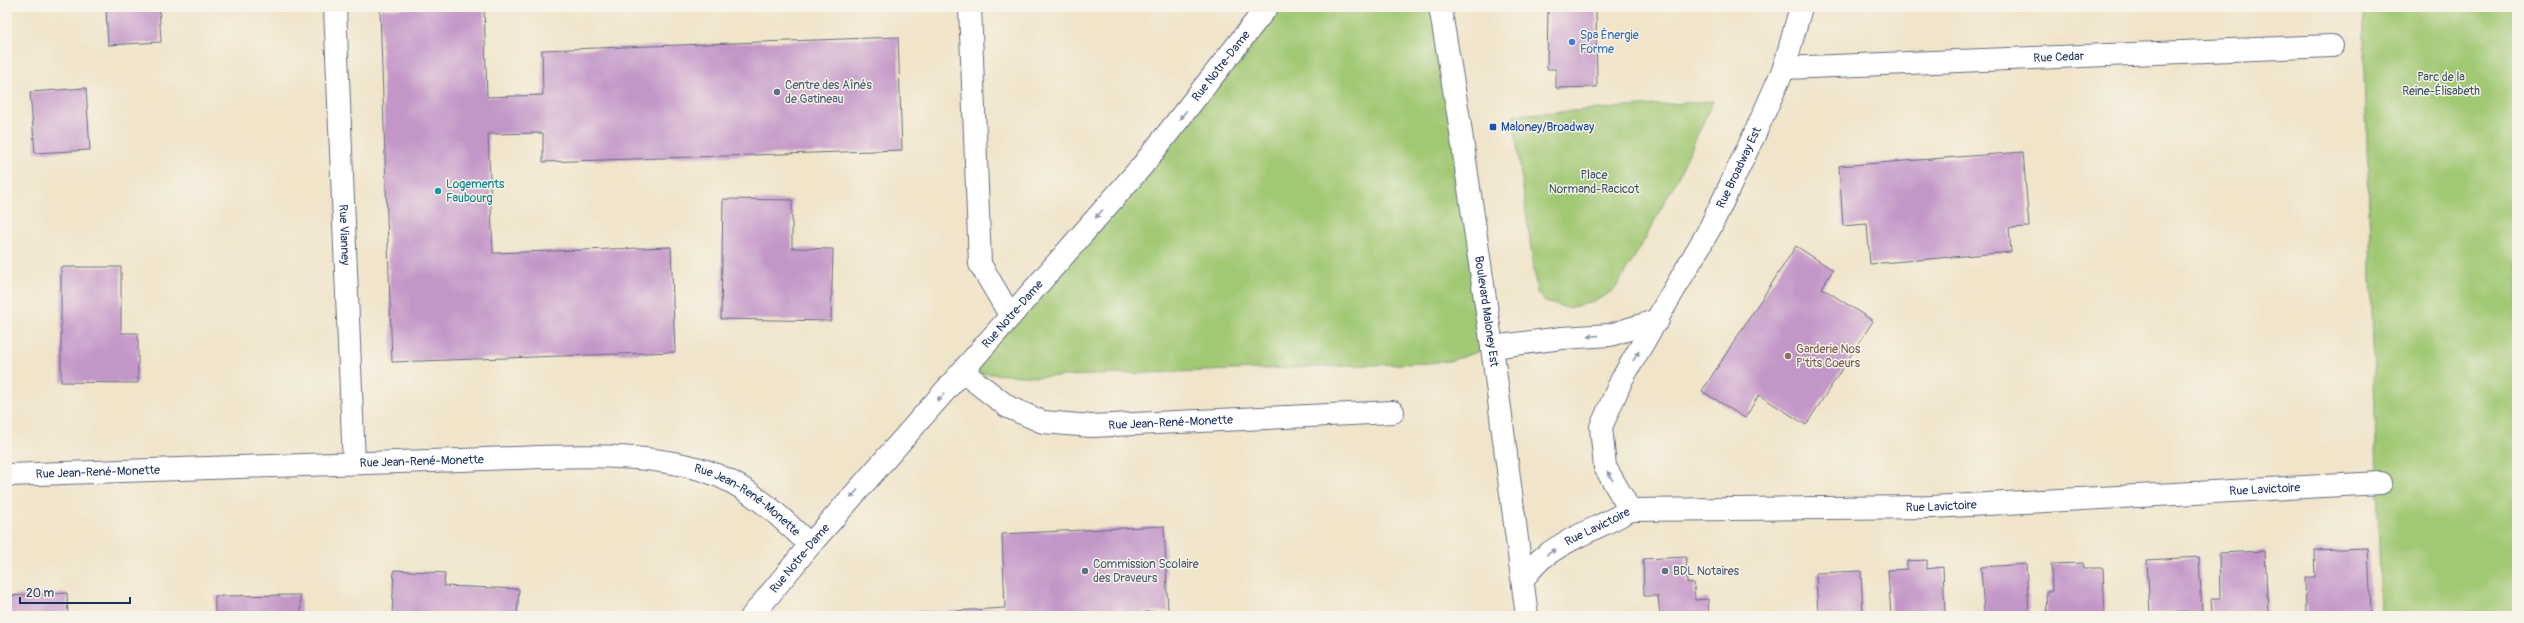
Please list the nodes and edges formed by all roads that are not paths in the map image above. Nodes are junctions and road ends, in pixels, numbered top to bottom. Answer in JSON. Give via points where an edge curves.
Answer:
{"nodes":[{"id":1,"x":335,"y":7,"type":"edge"},
{"id":2,"x":970,"y":7,"type":"edge"},
{"id":3,"x":1267,"y":7,"type":"edge"},
{"id":4,"x":1440,"y":7,"type":"edge"},
{"id":5,"x":1801,"y":7,"type":"edge"},
{"id":6,"x":2332,"y":46,"type":"dead end"},
{"id":7,"x":1784,"y":68,"type":"junction"},
{"id":8,"x":1010,"y":315,"type":"junction"},
{"id":9,"x":1658,"y":320,"type":"junction"},
{"id":10,"x":1492,"y":347,"type":"junction"},
{"id":11,"x":963,"y":372,"type":"junction"},
{"id":12,"x":1393,"y":412,"type":"dead end"},
{"id":13,"x":354,"y":463,"type":"junction"},
{"id":14,"x":7,"y":475,"type":"edge"},
{"id":15,"x":2381,"y":482,"type":"dead end"},
{"id":16,"x":1630,"y":510,"type":"junction"},
{"id":17,"x":810,"y":545,"type":"junction"},
{"id":18,"x":1523,"y":579,"type":"junction"},
{"id":19,"x":752,"y":616,"type":"edge"},
{"id":20,"x":1527,"y":616,"type":"edge"}],
"edges":[{"from":1,"to":13,"type":"street","name":"Rue Vianney"},
{"from":2,"to":8,"type":"street","via":[[980,264]]},
{"from":3,"to":8,"type":"street","name":"Rue Notre-Dame","one_way":true,"via":[[1151,155]]},
{"from":4,"to":10,"type":"street","name":"Boulevard Maloney Est"},
{"from":5,"to":7,"type":"street","name":"Rue Broadway Est"},
{"from":6,"to":7,"type":"street","name":"Rue Cedar"},
{"from":7,"to":9,"type":"street","name":"Rue Broadway Est","via":[[1709,230]]},
{"from":8,"to":11,"type":"street","name":"Rue Notre-Dame"},
{"from":9,"to":10,"type":"street","one_way":true,"via":[[1610,335]]},
{"from":16,"to":9,"type":"street","name":"Rue Broadway Est","one_way":true,"via":[[1605,468],[1601,427],[1622,379]]},
{"from":10,"to":18,"type":"street","name":"Boulevard Maloney Est"},
{"from":11,"to":12,"type":"street","name":"Rue Jean-René-Monette","via":[[1008,407],[1043,422],[1091,426]]},
{"from":11,"to":17,"type":"street","name":"Rue Notre-Dame","one_way":true},
{"from":13,"to":14,"type":"street","name":"Rue Jean-René-Monette"},
{"from":13,"to":17,"type":"street","name":"Rue Jean-René-Monette","via":[[644,458],[677,463],[708,472],[765,502]]},
{"from":15,"to":16,"type":"street","name":"Rue Lavictoire","via":[[1931,507]]},
{"from":18,"to":16,"type":"street","name":"Rue Lavictoire","one_way":true,"via":[[1543,556]]},
{"from":17,"to":19,"type":"street","name":"Rue Notre-Dame"},
{"from":18,"to":20,"type":"street","name":"Boulevard Maloney Est"}]}
